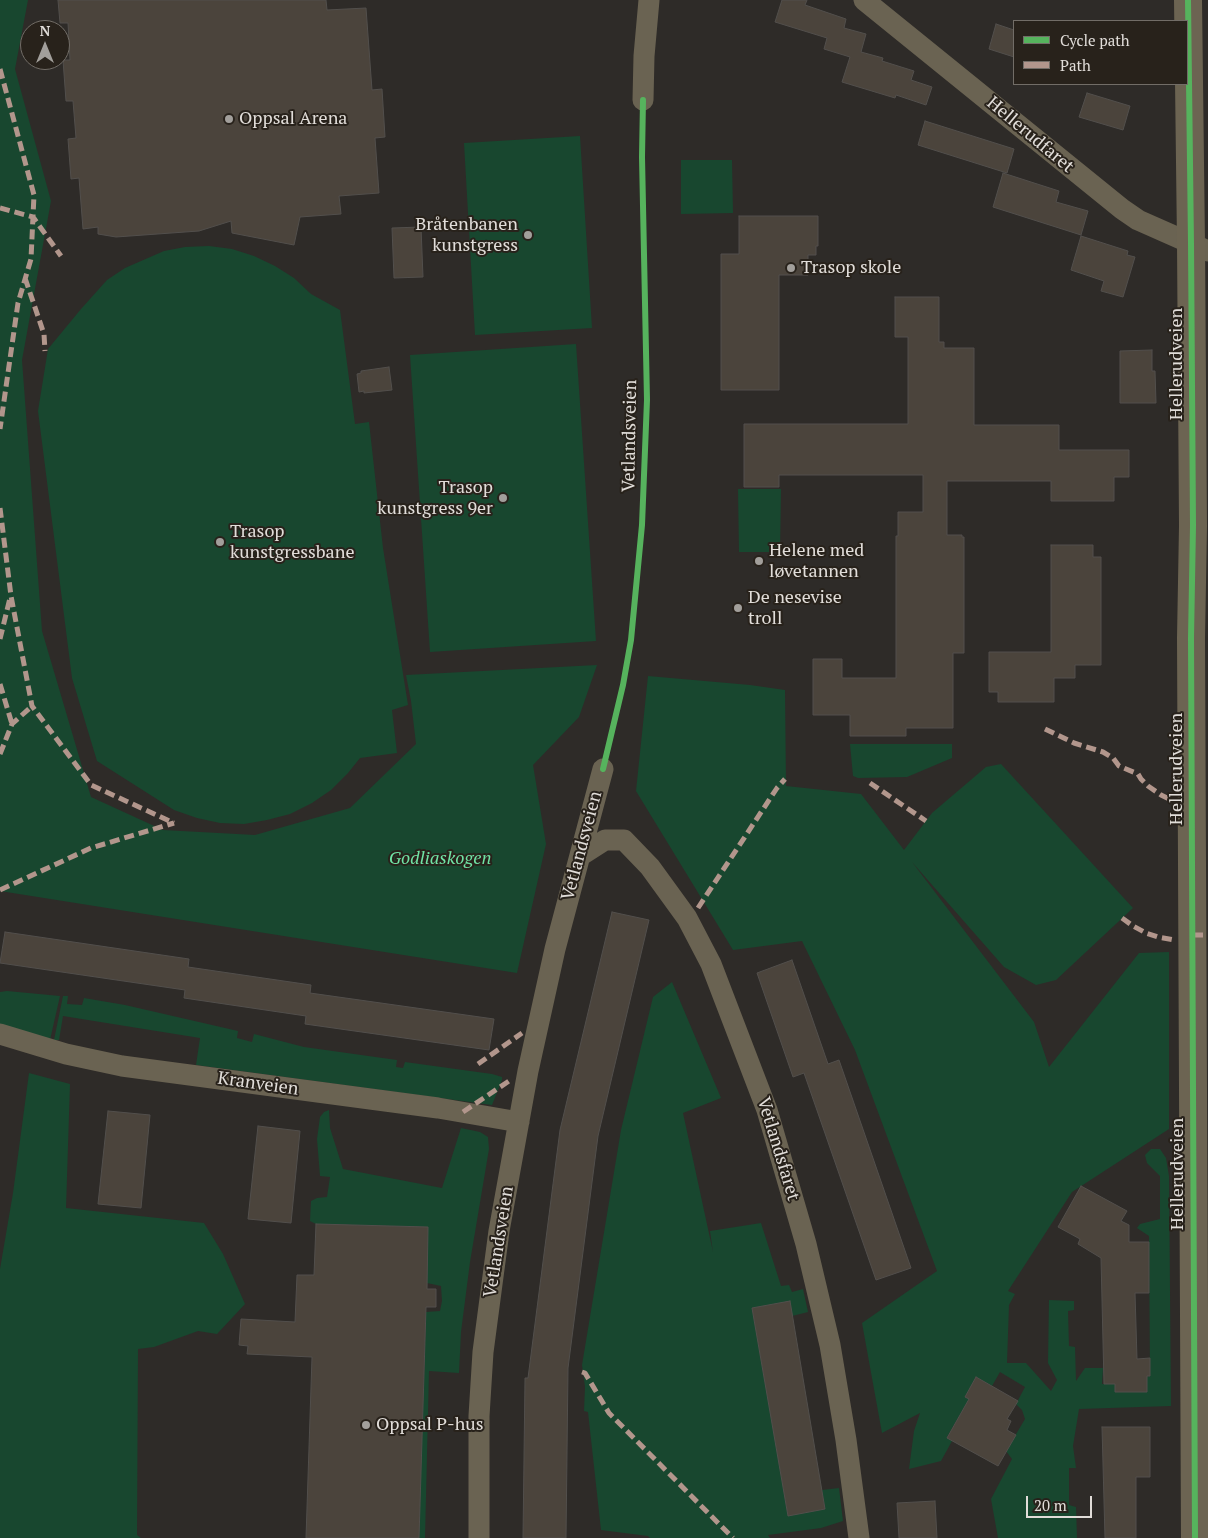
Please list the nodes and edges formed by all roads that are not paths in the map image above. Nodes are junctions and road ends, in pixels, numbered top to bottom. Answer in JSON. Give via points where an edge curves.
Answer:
{"nodes":[{"id":1,"x":649,"y":0,"type":"edge"},
{"id":2,"x":864,"y":0,"type":"edge"},
{"id":3,"x":1188,"y":0,"type":"edge"},
{"id":4,"x":643,"y":100,"type":"dead end"},
{"id":5,"x":1200,"y":247,"type":"edge"},
{"id":6,"x":603,"y":769,"type":"dead end"},
{"id":7,"x":1200,"y":834,"type":"edge"},
{"id":8,"x":580,"y":856,"type":"junction"},
{"id":9,"x":0,"y":1034,"type":"edge"},
{"id":10,"x":519,"y":1122,"type":"junction"},
{"id":11,"x":1201,"y":1242,"type":"edge"},
{"id":12,"x":479,"y":1538,"type":"edge"},
{"id":13,"x":859,"y":1538,"type":"edge"},
{"id":14,"x":1195,"y":1538,"type":"edge"}],
"edges":[{"from":1,"to":4,"type":"street"},
{"from":2,"to":5,"type":"street","name":"Hellerudfaret","via":[[1122,210]]},
{"from":3,"to":5,"type":"main road","name":"Hellerudveien"},
{"from":5,"to":7,"type":"main road","name":"Hellerudveien"},
{"from":6,"to":8,"type":"street","name":"Vetlandsveien"},
{"from":7,"to":11,"type":"main road","name":"Hellerudveien"},
{"from":8,"to":10,"type":"street","name":"Vetlandsveien","via":[[555,948]]},
{"from":8,"to":13,"type":"street","name":"Vetlandsfaret","via":[[605,840],[624,840],[650,867],[687,918],[711,964],[767,1110],[806,1244],[831,1355]]},
{"from":9,"to":10,"type":"street","name":"Kranveien","via":[[66,1054],[122,1066],[438,1108]]},
{"from":10,"to":12,"type":"street","name":"Vetlandsveien","via":[[499,1231],[483,1352],[479,1416]]},
{"from":11,"to":14,"type":"main road","name":"Hellerudveien"}]}
